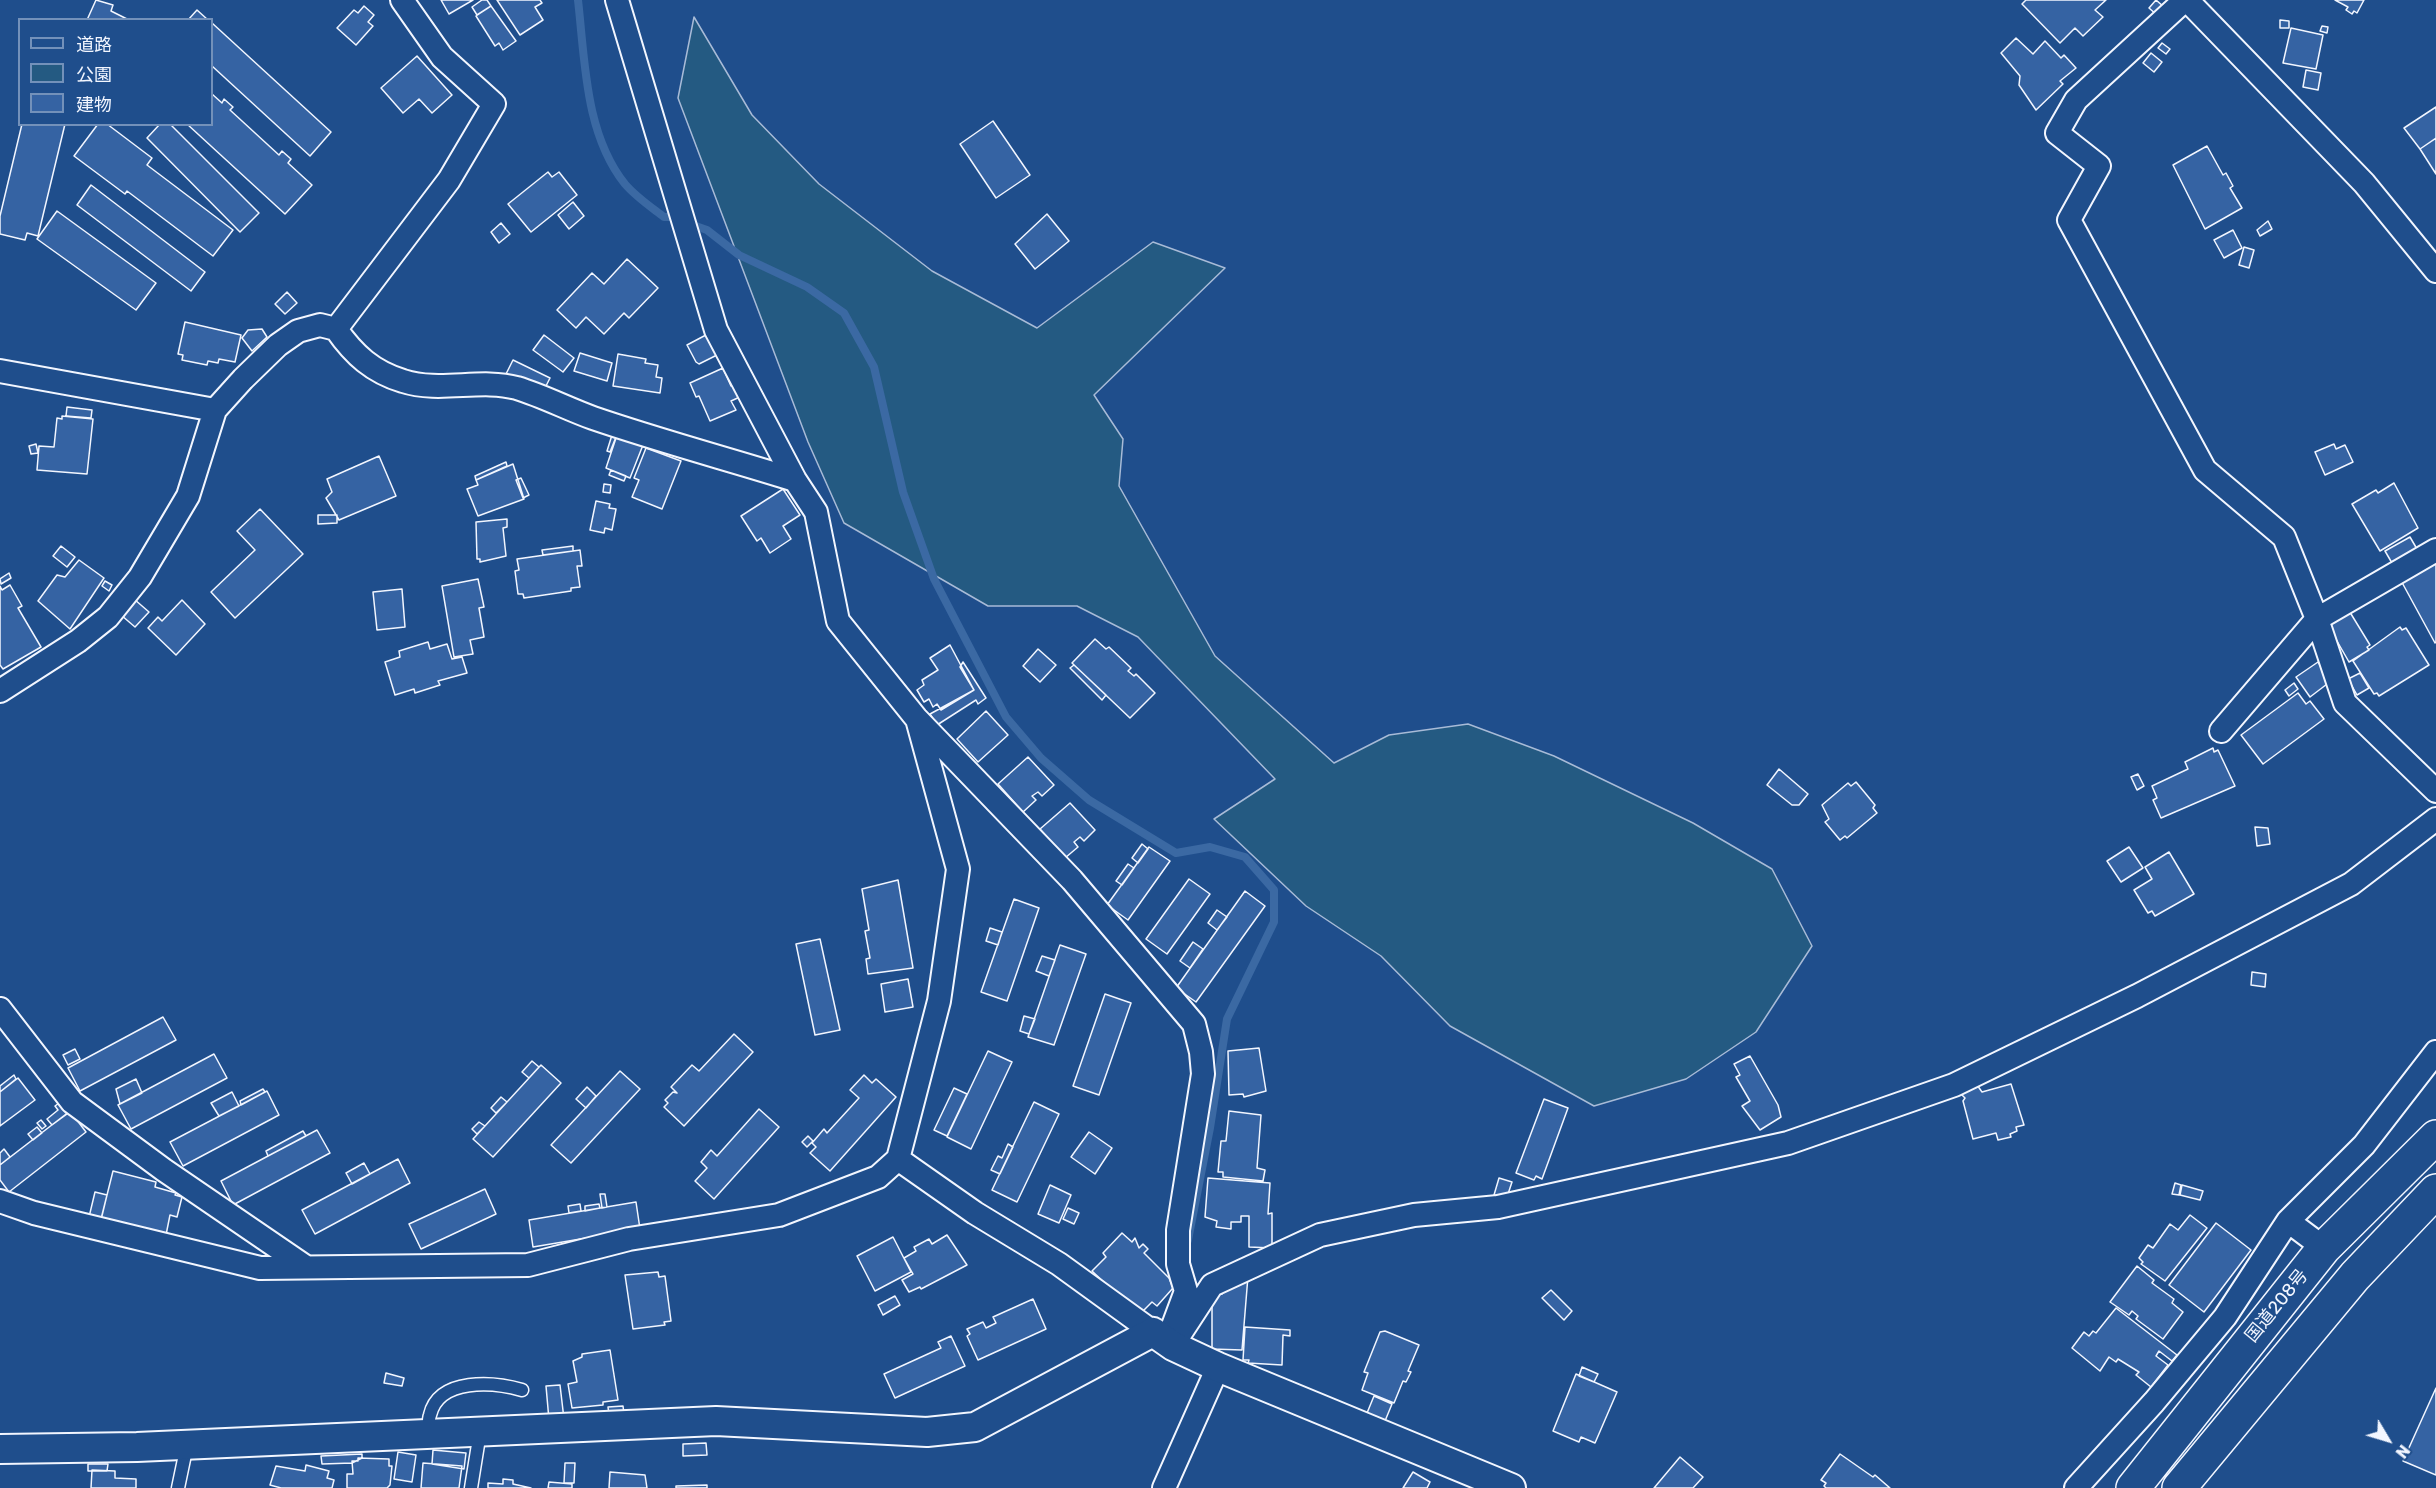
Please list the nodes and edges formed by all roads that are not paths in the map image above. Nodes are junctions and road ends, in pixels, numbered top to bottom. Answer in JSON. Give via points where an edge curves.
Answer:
{"nodes":[{"id":1,"x":402,"y":0,"type":"edge"},
{"id":2,"x":617,"y":0,"type":"edge"},
{"id":3,"x":2186,"y":0,"type":"edge"},
{"id":4,"x":2436,"y":271,"type":"edge"},
{"id":5,"x":336,"y":329,"type":"junction"},
{"id":6,"x":0,"y":371,"type":"edge"},
{"id":7,"x":215,"y":410,"type":"junction"},
{"id":8,"x":795,"y":480,"type":"junction"},
{"id":9,"x":2436,"y":550,"type":"edge"},
{"id":10,"x":2317,"y":618,"type":"junction"},
{"id":11,"x":0,"y":691,"type":"edge"},
{"id":12,"x":916,"y":718,"type":"junction"},
{"id":13,"x":2221,"y":731,"type":"dead end"},
{"id":14,"x":2436,"y":792,"type":"edge"},
{"id":15,"x":2436,"y":819,"type":"edge"},
{"id":16,"x":0,"y":1009,"type":"edge"},
{"id":17,"x":2436,"y":1052,"type":"edge"},
{"id":18,"x":2436,"y":1137,"type":"edge"},
{"id":19,"x":898,"y":1159,"type":"junction"},
{"id":20,"x":0,"y":1201,"type":"edge"},
{"id":21,"x":2431,"y":1202,"type":"edge"},
{"id":22,"x":2288,"y":1221,"type":"junction"},
{"id":23,"x":2324,"y":1248,"type":"junction"},
{"id":24,"x":306,"y":1267,"type":"junction"},
{"id":25,"x":1166,"y":1341,"type":"junction"},
{"id":26,"x":1218,"y":1367,"type":"junction"},
{"id":27,"x":522,"y":1390,"type":"dead end"},
{"id":28,"x":480,"y":1431,"type":"junction"},
{"id":29,"x":429,"y":1434,"type":"junction"},
{"id":30,"x":187,"y":1445,"type":"junction"},
{"id":31,"x":0,"y":1449,"type":"edge"},
{"id":32,"x":178,"y":1488,"type":"edge"},
{"id":33,"x":471,"y":1488,"type":"edge"},
{"id":34,"x":1164,"y":1488,"type":"edge"},
{"id":35,"x":1511,"y":1488,"type":"edge"},
{"id":36,"x":2076,"y":1488,"type":"edge"},
{"id":37,"x":2133,"y":1488,"type":"edge"},
{"id":38,"x":2179,"y":1488,"type":"edge"}],
"edges":[{"from":1,"to":5,"type":"street","via":[[442,57],[494,104],[449,180]]},
{"from":2,"to":8,"type":"street","via":[[716,330]]},
{"from":3,"to":4,"type":"street","via":[[2364,183]]},
{"from":3,"to":10,"type":"street","via":[[2076,100],[2057,133],[2099,166],[2069,220],[2205,470],[2284,537]]},
{"from":5,"to":7,"type":"street","via":[[320,325],[298,331],[257,365]]},
{"from":5,"to":8,"type":"street","via":[[351,350],[374,369],[404,382],[442,387],[515,387],[593,418]]},
{"from":6,"to":7,"type":"street"},
{"from":7,"to":11,"type":"street","via":[[188,496],[140,577],[108,617]]},
{"from":8,"to":12,"type":"street","via":[[816,512],[838,621]]},
{"from":9,"to":10,"type":"street"},
{"from":10,"to":13,"type":"street"},
{"from":10,"to":14,"type":"street","via":[[2345,703]]},
{"from":12,"to":19,"type":"street","via":[[958,869],[939,1001]]},
{"from":12,"to":25,"type":"street","via":[[1072,880],[1194,1024],[1203,1074],[1178,1230],[1178,1264],[1186,1291]]},
{"from":15,"to":25,"type":"street","via":[[2351,884],[2137,996],[1954,1085],[1788,1143],[1498,1207],[1414,1215],[1320,1235],[1212,1285]]},
{"from":16,"to":24,"type":"street","via":[[72,1102]]},
{"from":17,"to":22,"type":"street","via":[[2364,1145]]},
{"from":18,"to":23,"type":"highway","name":"国道208号"},
{"from":19,"to":24,"type":"street","via":[[878,1177],[779,1215],[629,1239],[528,1265]]},
{"from":19,"to":25,"type":"street","via":[[975,1213],[1059,1264]]},
{"from":20,"to":24,"type":"street","via":[[34,1213],[260,1268]]},
{"from":21,"to":38,"type":"highway","via":[[2355,1276]]},
{"from":22,"to":23,"type":"street"},
{"from":22,"to":36,"type":"street","via":[[2225,1317]]},
{"from":23,"to":37,"type":"highway","name":"国道208号"},
{"from":25,"to":26,"type":"street"},
{"from":25,"to":28,"type":"street","via":[[1153,1332],[975,1427],[927,1432],[716,1421]]},
{"from":26,"to":34,"type":"street"},
{"from":26,"to":35,"type":"street"},
{"from":27,"to":29,"type":"lane","via":[[480,1385],[445,1393],[430,1413]]},
{"from":28,"to":29,"type":"street"},
{"from":28,"to":33,"type":"lane"},
{"from":29,"to":30,"type":"street"},
{"from":30,"to":31,"type":"street"},
{"from":30,"to":32,"type":"lane"}]}
